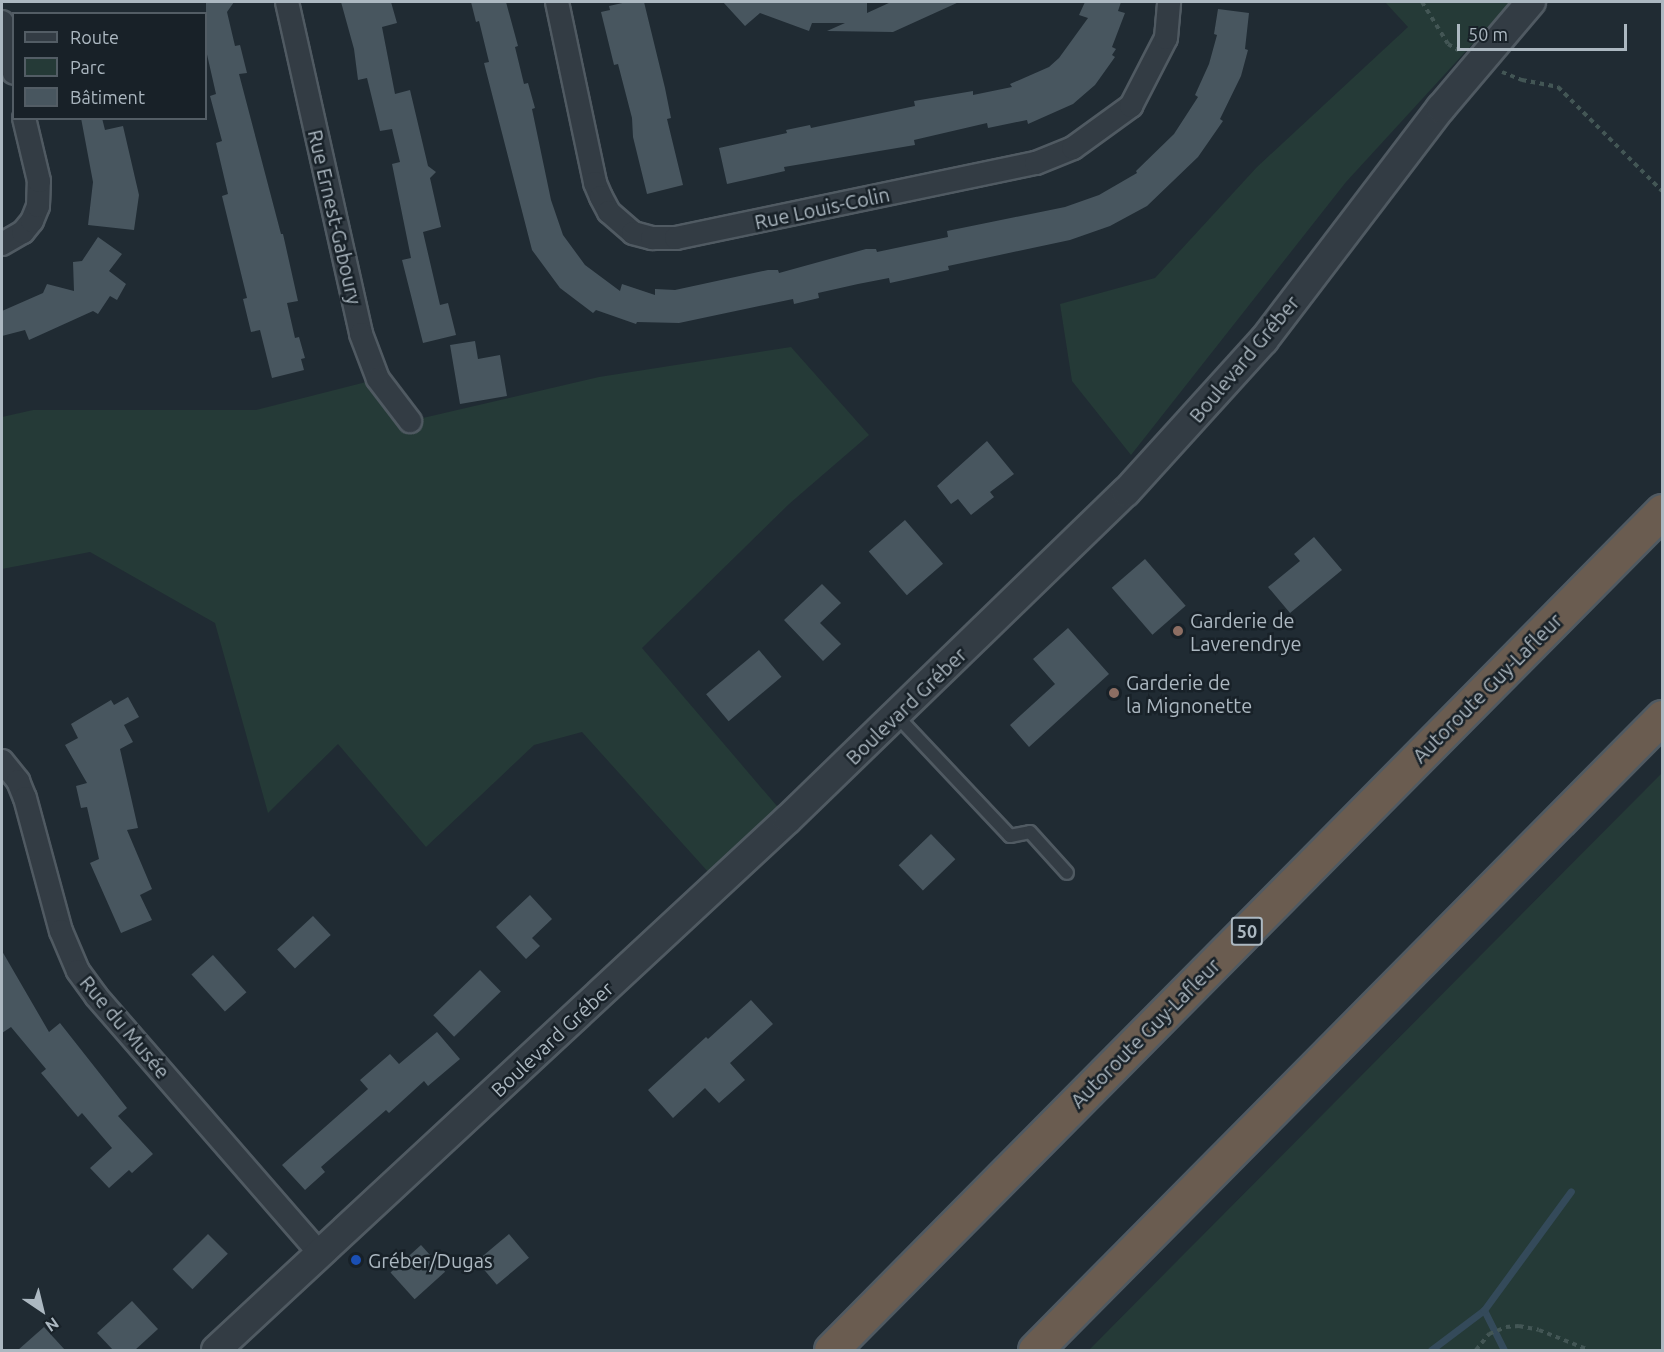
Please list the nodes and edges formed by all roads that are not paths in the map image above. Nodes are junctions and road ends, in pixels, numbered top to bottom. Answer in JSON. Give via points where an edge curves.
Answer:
{"nodes":[{"id":1,"x":287,"y":2,"type":"edge"},
{"id":2,"x":556,"y":2,"type":"edge"},
{"id":3,"x":1169,"y":2,"type":"edge"},
{"id":4,"x":1531,"y":2,"type":"edge"},
{"id":5,"x":2,"y":22,"type":"edge"},
{"id":6,"x":12,"y":64,"type":"edge"},
{"id":7,"x":24,"y":120,"type":"edge"},
{"id":8,"x":2,"y":244,"type":"edge"},
{"id":9,"x":410,"y":421,"type":"dead end"},
{"id":10,"x":1662,"y":511,"type":"edge"},
{"id":11,"x":896,"y":715,"type":"junction"},
{"id":12,"x":1662,"y":717,"type":"edge"},
{"id":13,"x":2,"y":761,"type":"edge"},
{"id":14,"x":1067,"y":873,"type":"dead end"},
{"id":15,"x":320,"y":1254,"type":"junction"},
{"id":16,"x":216,"y":1350,"type":"edge"},
{"id":17,"x":831,"y":1350,"type":"edge"},
{"id":18,"x":1035,"y":1350,"type":"edge"}],
"edges":[{"from":1,"to":9,"type":"street","name":"Rue Ernest-Gaboury","via":[[364,342],[378,379]]},
{"from":2,"to":3,"type":"street","name":"Rue Louis-Colin","via":[[601,197],[609,212],[633,233],[676,238],[1036,163],[1073,148],[1131,106],[1166,38]]},
{"from":4,"to":11,"type":"street","name":"Boulevard Gréber","via":[[1441,108],[1263,340],[1193,421],[1126,492]]},
{"from":5,"to":6,"type":"street"},
{"from":7,"to":8,"type":"street","via":[[39,181],[38,206],[23,232]]},
{"from":10,"to":17,"type":"highway","name":"Autoroute Guy-Lafleur","number":"50"},
{"from":11,"to":14,"type":"lane","via":[[1010,836],[1030,832]]},
{"from":11,"to":15,"type":"street","name":"Boulevard Gréber"},
{"from":12,"to":18,"type":"highway"},
{"from":13,"to":15,"type":"street","name":"Rue du Musée","via":[[18,781],[25,798],[60,931],[78,971]]},
{"from":15,"to":16,"type":"street","name":"Boulevard Gréber"}]}
